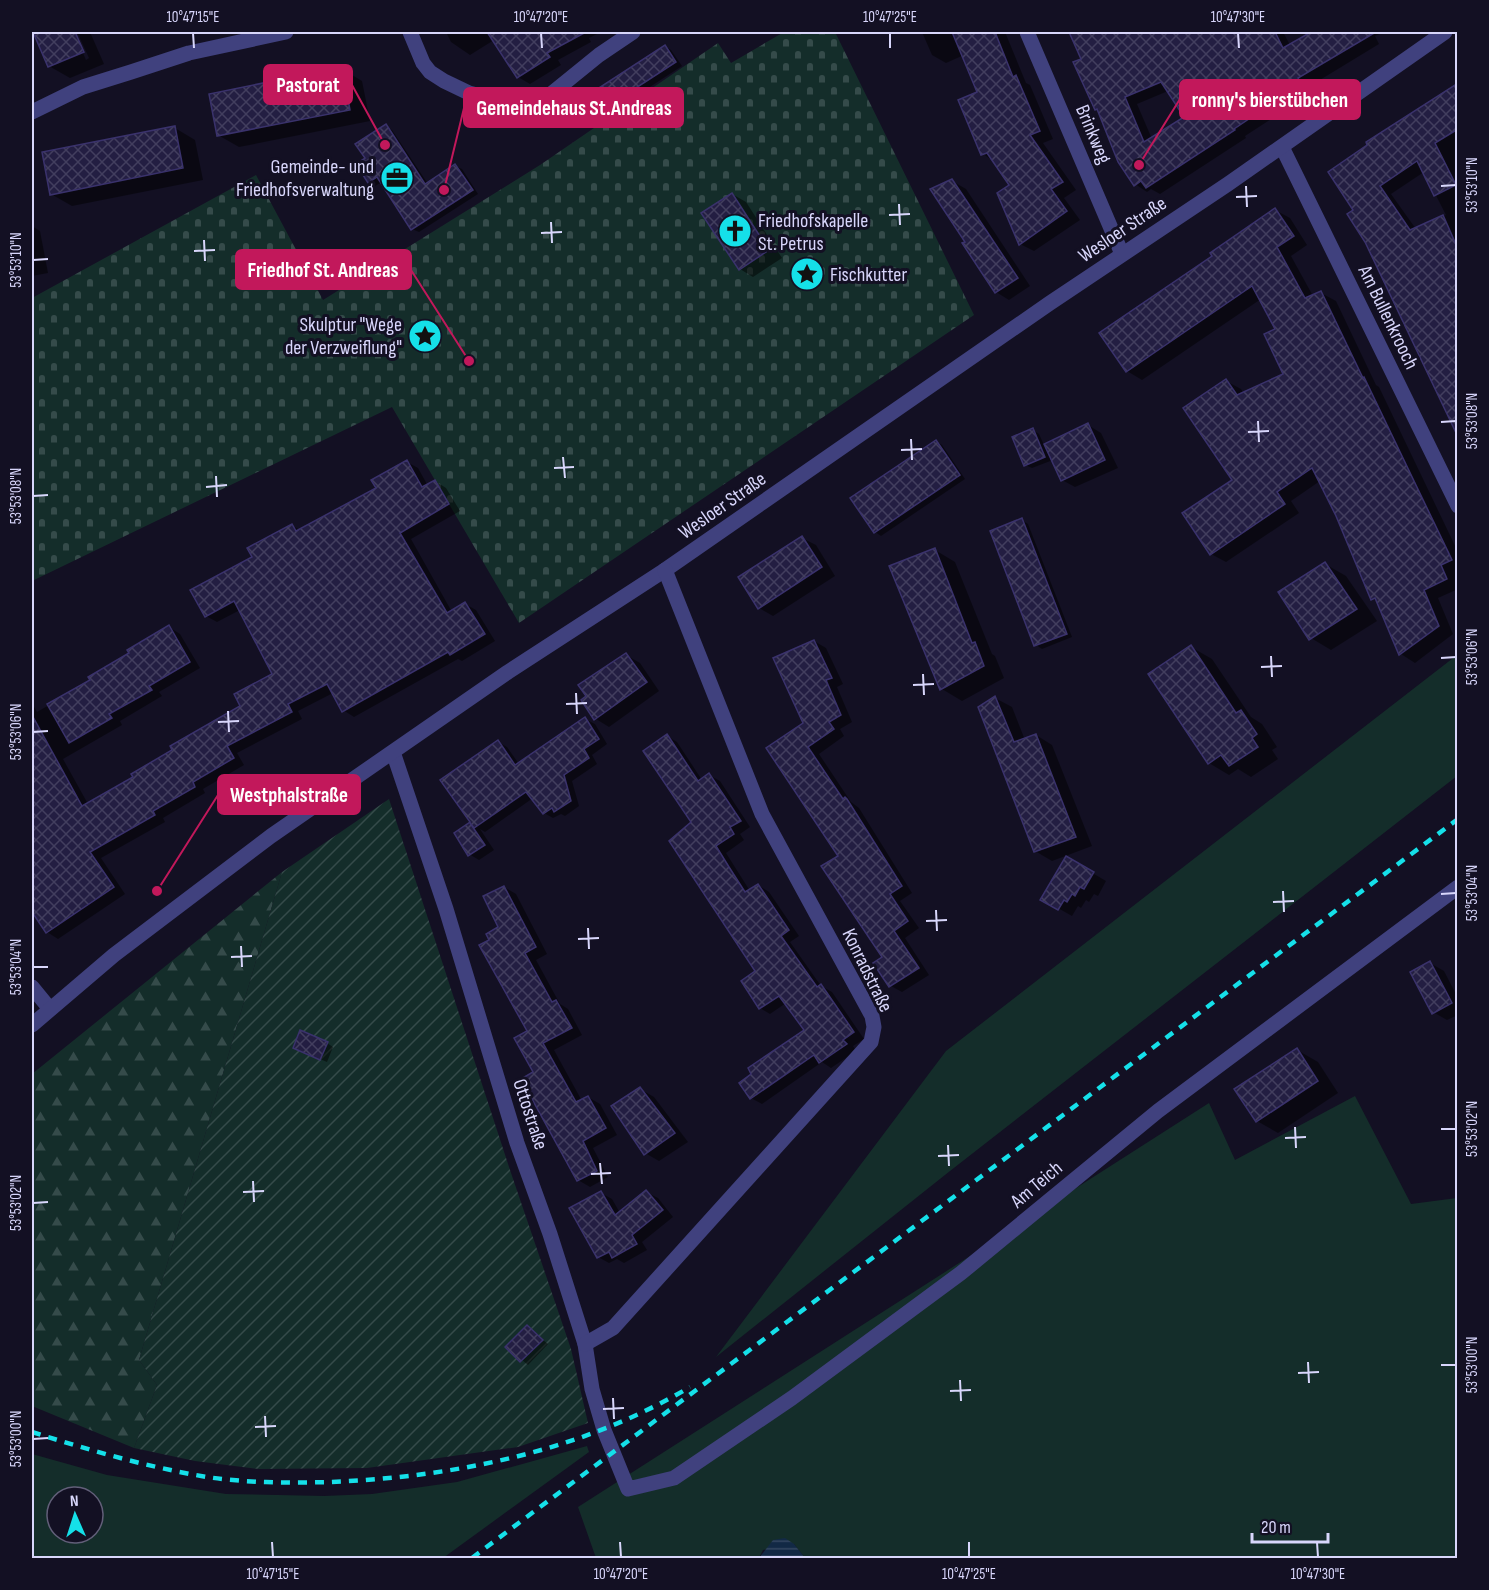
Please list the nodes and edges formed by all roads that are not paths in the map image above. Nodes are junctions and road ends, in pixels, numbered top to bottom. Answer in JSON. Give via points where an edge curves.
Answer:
{"nodes":[{"id":1,"x":286,"y":32,"type":"edge"},
{"id":2,"x":410,"y":32,"type":"edge"},
{"id":3,"x":633,"y":32,"type":"edge"},
{"id":4,"x":1028,"y":32,"type":"edge"},
{"id":5,"x":1445,"y":32,"type":"edge"},
{"id":6,"x":32,"y":112,"type":"edge"},
{"id":7,"x":1282,"y":147,"type":"junction"},
{"id":8,"x":1122,"y":254,"type":"junction"},
{"id":9,"x":1458,"y":506,"type":"edge"},
{"id":10,"x":665,"y":570,"type":"junction"},
{"id":11,"x":393,"y":752,"type":"junction"},
{"id":12,"x":1458,"y":887,"type":"edge"},
{"id":13,"x":32,"y":987,"type":"edge"},
{"id":14,"x":50,"y":1009,"type":"junction"},
{"id":15,"x":32,"y":1025,"type":"edge"},
{"id":16,"x":585,"y":1344,"type":"junction"},
{"id":17,"x":628,"y":1489,"type":"joint"}],
"edges":[{"from":1,"to":6,"type":"street","via":[[189,53],[83,87]]},
{"from":2,"to":3,"type":"street","via":[[423,63],[444,81],[470,93],[529,106],[546,98]]},
{"from":4,"to":8,"type":"street","name":"Brinkweg"},
{"from":5,"to":7,"type":"street","name":"Wesloer Straße"},
{"from":7,"to":8,"type":"street","name":"Wesloer Straße"},
{"from":7,"to":9,"type":"street","name":"Am Bullenkrooch"},
{"from":8,"to":10,"type":"street","name":"Wesloer Straße"},
{"from":10,"to":11,"type":"street","name":"Wesloer Straße"},
{"from":10,"to":16,"type":"street","name":"Konradstraße","via":[[762,814],[872,1016],[874,1027],[871,1042],[734,1196],[613,1328]]},
{"from":11,"to":14,"type":"street","name":"Wesloer Straße","via":[[179,904]]},
{"from":11,"to":16,"type":"street","name":"Ottostraße"},
{"from":12,"to":17,"type":"street","name":"Am Teich","via":[[1158,1111],[961,1274],[792,1398],[674,1478]]},
{"from":13,"to":14,"type":"street"},
{"from":14,"to":15,"type":"street","name":"Wesloer Straße"},
{"from":16,"to":17,"type":"street","name":"Ottostraße","via":[[604,1430]]}]}
